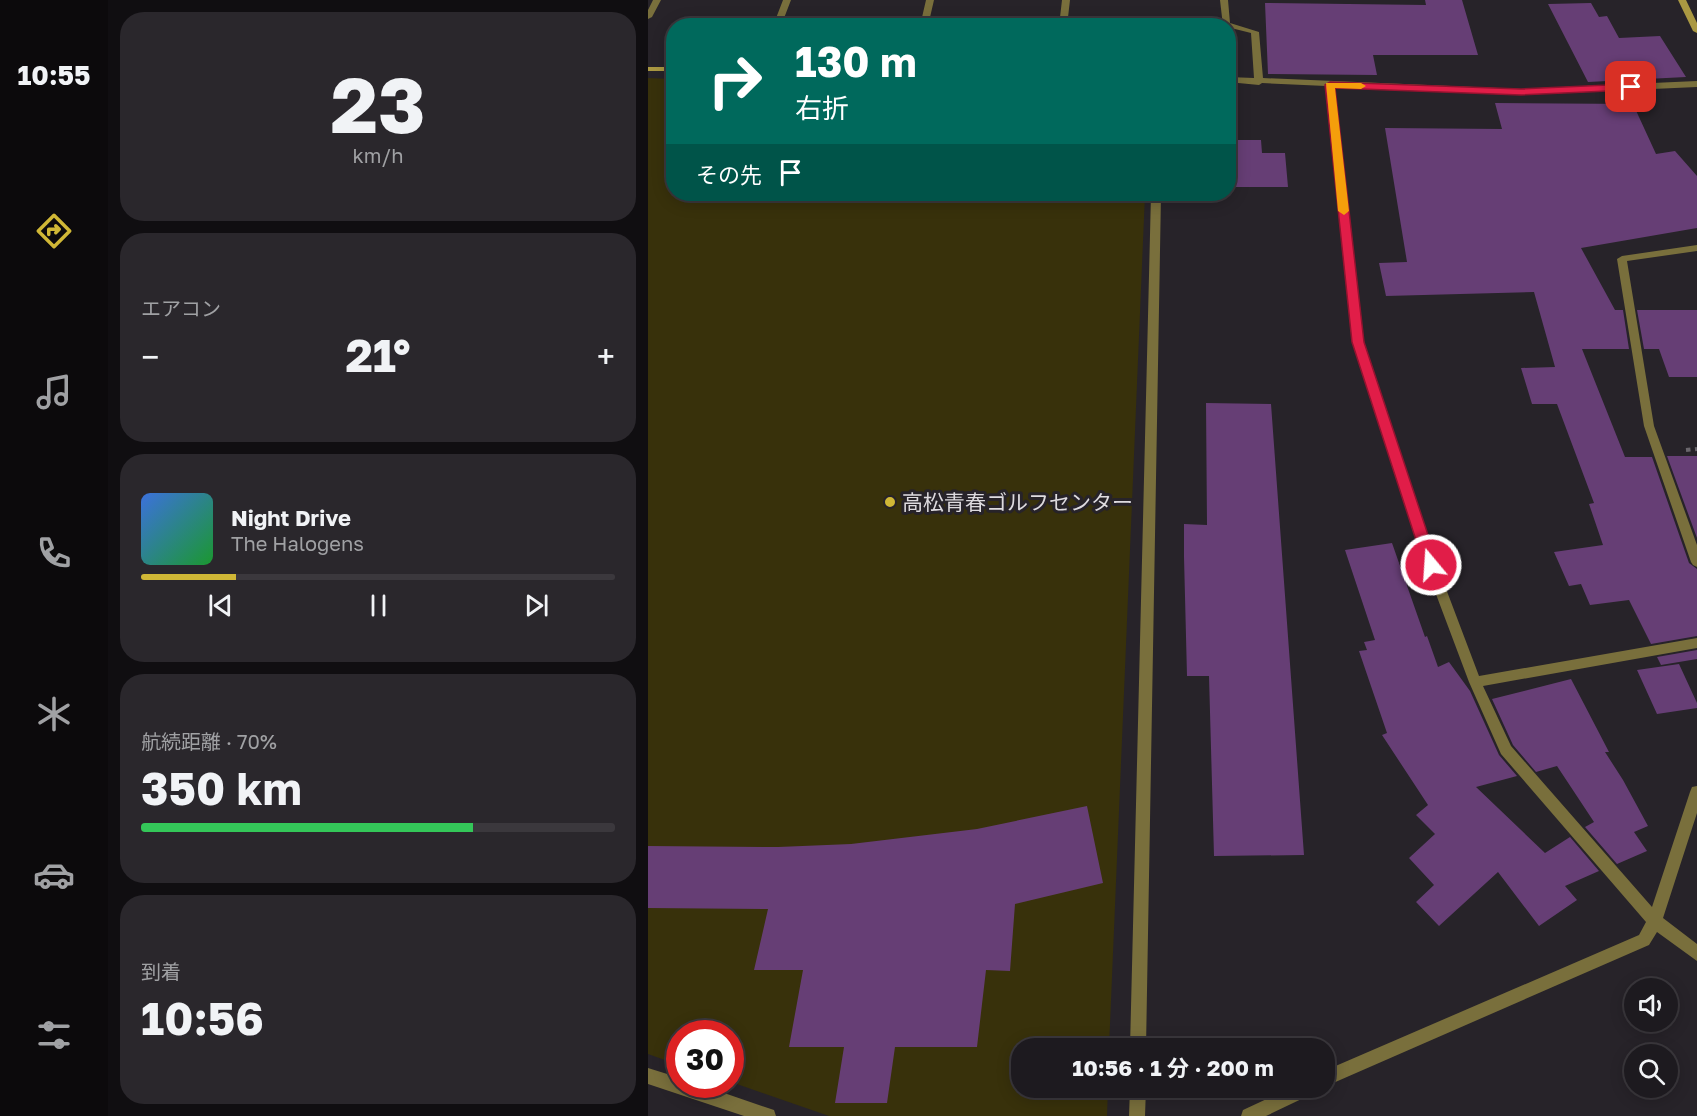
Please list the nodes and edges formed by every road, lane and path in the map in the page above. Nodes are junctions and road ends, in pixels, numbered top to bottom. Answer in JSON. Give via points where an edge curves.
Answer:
{"nodes":[{"id":1,"x":657,"y":0,"type":"edge"},
{"id":2,"x":787,"y":0,"type":"edge"},
{"id":3,"x":930,"y":0,"type":"edge"},
{"id":4,"x":1066,"y":0,"type":"edge"},
{"id":5,"x":1224,"y":0,"type":"edge"},
{"id":6,"x":1682,"y":0,"type":"edge"},
{"id":7,"x":648,"y":17,"type":"edge"},
{"id":8,"x":780,"y":18,"type":"edge"},
{"id":9,"x":926,"y":18,"type":"edge"},
{"id":10,"x":1064,"y":18,"type":"edge"},
{"id":11,"x":1226,"y":18,"type":"edge"},
{"id":12,"x":1236,"y":27,"type":"edge"},
{"id":13,"x":1697,"y":31,"type":"edge"},
{"id":14,"x":648,"y":69,"type":"edge"},
{"id":15,"x":666,"y":69,"type":"edge"},
{"id":16,"x":1236,"y":80,"type":"edge"},
{"id":17,"x":1259,"y":82,"type":"junction"},
{"id":18,"x":1697,"y":84,"type":"edge"},
{"id":19,"x":1330,"y":85,"type":"junction"},
{"id":20,"x":1156,"y":201,"type":"edge"},
{"id":21,"x":1697,"y":248,"type":"edge"},
{"id":22,"x":1697,"y":562,"type":"edge"},
{"id":23,"x":1697,"y":643,"type":"edge"},
{"id":24,"x":1475,"y":682,"type":"junction"},
{"id":25,"x":1697,"y":792,"type":"edge"},
{"id":26,"x":1655,"y":921,"type":"junction"},
{"id":27,"x":1697,"y":952,"type":"edge"},
{"id":28,"x":1138,"y":1038,"type":"edge"},
{"id":29,"x":1335,"y":1074,"type":"edge"},
{"id":30,"x":648,"y":1076,"type":"edge"},
{"id":31,"x":1138,"y":1098,"type":"edge"},
{"id":32,"x":1286,"y":1098,"type":"edge"},
{"id":33,"x":768,"y":1116,"type":"edge"},
{"id":34,"x":1137,"y":1116,"type":"edge"},
{"id":35,"x":1249,"y":1116,"type":"edge"}],
"edges":[{"from":1,"to":7,"type":"street"},
{"from":2,"to":8,"type":"street"},
{"from":3,"to":9,"type":"street"},
{"from":4,"to":10,"type":"street"},
{"from":5,"to":11,"type":"street"},
{"from":6,"to":13,"type":"street"},
{"from":12,"to":17,"type":"street","via":[[1255,32]]},
{"from":14,"to":15,"type":"street"},
{"from":16,"to":17,"type":"street"},
{"from":17,"to":19,"type":"street"},
{"from":18,"to":19,"type":"street","via":[[1521,92]]},
{"from":19,"to":24,"type":"street","via":[[1358,342],[1431,565]]},
{"from":20,"to":28,"type":"street"},
{"from":21,"to":22,"type":"street","via":[[1622,259],[1649,426]]},
{"from":23,"to":24,"type":"street"},
{"from":24,"to":26,"type":"street","via":[[1506,750]]},
{"from":25,"to":26,"type":"street"},
{"from":26,"to":27,"type":"street"},
{"from":26,"to":29,"type":"street","via":[[1644,940]]},
{"from":30,"to":33,"type":"street"},
{"from":31,"to":34,"type":"street"},
{"from":32,"to":35,"type":"street"}]}
